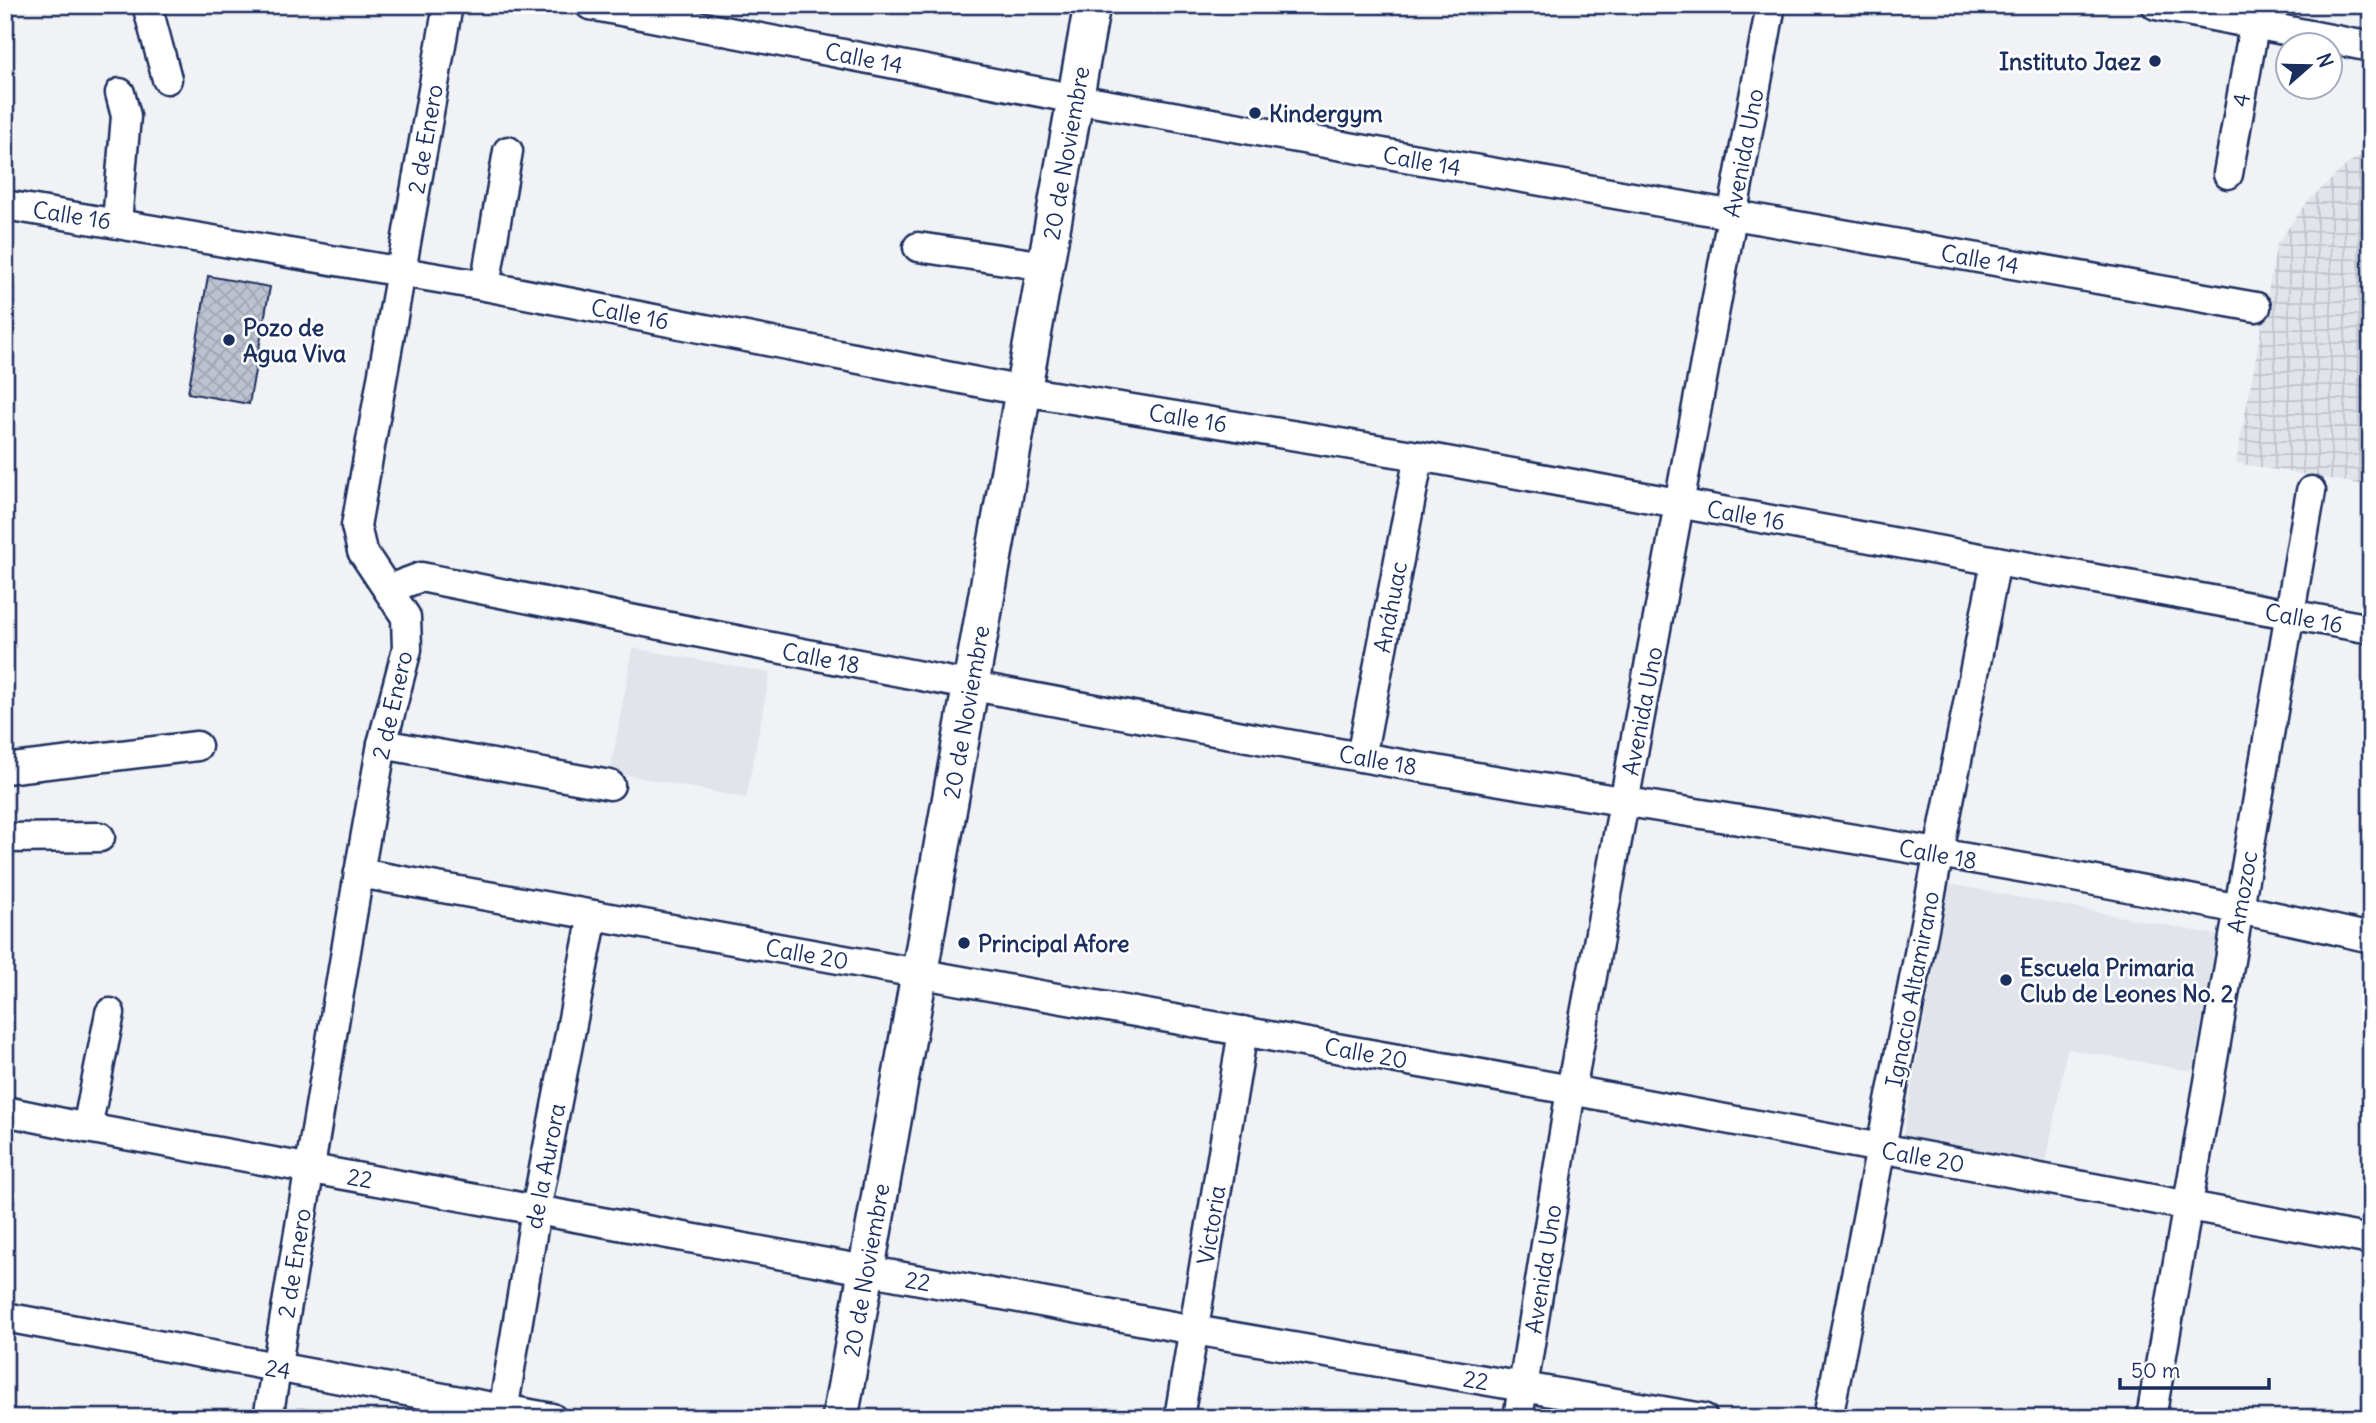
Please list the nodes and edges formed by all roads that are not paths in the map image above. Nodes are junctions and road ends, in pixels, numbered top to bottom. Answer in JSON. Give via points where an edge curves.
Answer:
{"nodes":[{"id":1,"x":147,"y":5,"type":"edge"},
{"id":2,"x":448,"y":5,"type":"edge"},
{"id":3,"x":590,"y":5,"type":"edge"},
{"id":4,"x":1092,"y":5,"type":"edge"},
{"id":5,"x":1771,"y":5,"type":"edge"},
{"id":6,"x":2156,"y":5,"type":"edge"},
{"id":7,"x":2254,"y":26,"type":"junction"},
{"id":8,"x":2371,"y":47,"type":"edge"},
{"id":9,"x":167,"y":79,"type":"dead end"},
{"id":10,"x":120,"y":93,"type":"dead end"},
{"id":11,"x":1076,"y":99,"type":"junction"},
{"id":12,"x":508,"y":151,"type":"dead end"},
{"id":13,"x":2228,"y":174,"type":"dead end"},
{"id":14,"x":5,"y":205,"type":"edge"},
{"id":15,"x":1730,"y":216,"type":"junction"},
{"id":16,"x":117,"y":222,"type":"junction"},
{"id":17,"x":918,"y":247,"type":"dead end"},
{"id":18,"x":1046,"y":266,"type":"junction"},
{"id":19,"x":402,"y":271,"type":"junction"},
{"id":20,"x":485,"y":286,"type":"junction"},
{"id":21,"x":2256,"y":307,"type":"dead end"},
{"id":22,"x":1023,"y":391,"type":"junction"},
{"id":23,"x":1419,"y":456,"type":"junction"},
{"id":24,"x":2311,"y":491,"type":"dead end"},
{"id":25,"x":1681,"y":503,"type":"junction"},
{"id":26,"x":1996,"y":561,"type":"junction"},
{"id":27,"x":389,"y":589,"type":"junction"},
{"id":28,"x":2290,"y":616,"type":"junction"},
{"id":29,"x":2371,"y":629,"type":"edge"},
{"id":30,"x":970,"y":688,"type":"junction"},
{"id":31,"x":383,"y":744,"type":"junction"},
{"id":32,"x":197,"y":746,"type":"dead end"},
{"id":33,"x":1362,"y":757,"type":"junction"},
{"id":34,"x":5,"y":769,"type":"edge"},
{"id":35,"x":610,"y":785,"type":"dead end"},
{"id":36,"x":1626,"y":802,"type":"junction"},
{"id":37,"x":100,"y":837,"type":"dead end"},
{"id":38,"x":5,"y":838,"type":"edge"},
{"id":39,"x":1937,"y":853,"type":"junction"},
{"id":40,"x":359,"y":873,"type":"junction"},
{"id":41,"x":2239,"y":908,"type":"junction"},
{"id":42,"x":593,"y":915,"type":"junction"},
{"id":43,"x":2371,"y":939,"type":"edge"},
{"id":44,"x":919,"y":974,"type":"junction"},
{"id":45,"x":110,"y":1013,"type":"dead end"},
{"id":46,"x":1242,"y":1031,"type":"junction"},
{"id":47,"x":1571,"y":1090,"type":"junction"},
{"id":48,"x":5,"y":1111,"type":"edge"},
{"id":49,"x":87,"y":1128,"type":"junction"},
{"id":50,"x":1882,"y":1150,"type":"junction"},
{"id":51,"x":309,"y":1169,"type":"junction"},
{"id":52,"x":2188,"y":1204,"type":"junction"},
{"id":53,"x":536,"y":1210,"type":"junction"},
{"id":54,"x":2371,"y":1240,"type":"edge"},
{"id":55,"x":866,"y":1271,"type":"junction"},
{"id":56,"x":5,"y":1317,"type":"edge"},
{"id":57,"x":1194,"y":1330,"type":"junction"},
{"id":58,"x":278,"y":1370,"type":"junction"},
{"id":59,"x":1524,"y":1388,"type":"junction"},
{"id":60,"x":503,"y":1413,"type":"edge"},
{"id":61,"x":1667,"y":1415,"type":"edge"},
{"id":62,"x":268,"y":1418,"type":"edge"},
{"id":63,"x":552,"y":1418,"type":"edge"},
{"id":64,"x":840,"y":1418,"type":"edge"},
{"id":65,"x":1179,"y":1418,"type":"edge"},
{"id":66,"x":1518,"y":1418,"type":"edge"},
{"id":67,"x":1703,"y":1418,"type":"edge"},
{"id":68,"x":1828,"y":1418,"type":"edge"},
{"id":69,"x":2151,"y":1418,"type":"edge"}],
"edges":[{"from":1,"to":9,"type":"street"},
{"from":2,"to":19,"type":"street","name":"2 de Enero"},
{"from":3,"to":11,"type":"street","name":"Calle 14"},
{"from":4,"to":11,"type":"main road","name":"20 de Noviembre"},
{"from":5,"to":15,"type":"street","name":"Avenida Uno"},
{"from":6,"to":7,"type":"street"},
{"from":7,"to":8,"type":"street"},
{"from":7,"to":13,"type":"street","name":"4"},
{"from":10,"to":16,"type":"street","via":[[126,116]]},
{"from":11,"to":15,"type":"street","name":"Calle 14"},
{"from":11,"to":18,"type":"main road","name":"20 de Noviembre"},
{"from":12,"to":20,"type":"street"},
{"from":14,"to":16,"type":"street","name":"Calle 16"},
{"from":15,"to":21,"type":"street","name":"Calle 14"},
{"from":15,"to":25,"type":"street","name":"Avenida Uno"},
{"from":16,"to":19,"type":"street","name":"Calle 16"},
{"from":17,"to":18,"type":"street"},
{"from":18,"to":22,"type":"main road","name":"20 de Noviembre"},
{"from":19,"to":20,"type":"street","name":"Calle 16"},
{"from":19,"to":27,"type":"street","name":"2 de Enero","via":[[356,526],[362,551]]},
{"from":20,"to":22,"type":"street","name":"Calle 16"},
{"from":22,"to":23,"type":"street","name":"Calle 16"},
{"from":22,"to":30,"type":"main road","name":"20 de Noviembre"},
{"from":23,"to":25,"type":"street","name":"Calle 16"},
{"from":23,"to":33,"type":"street","name":"Anáhuac"},
{"from":24,"to":28,"type":"street","name":"Amozoc"},
{"from":25,"to":26,"type":"street","name":"Calle 16"},
{"from":25,"to":36,"type":"street","name":"Avenida Uno"},
{"from":26,"to":28,"type":"street","name":"Calle 16"},
{"from":26,"to":39,"type":"street","name":"Ignacio Altamirano"},
{"from":27,"to":30,"type":"street","name":"Calle 18","via":[[421,577]]},
{"from":27,"to":31,"type":"street","name":"2 de Enero","via":[[406,617],[407,649]]},
{"from":28,"to":29,"type":"street","name":"Calle 16"},
{"from":28,"to":41,"type":"street","name":"Amozoc"},
{"from":30,"to":33,"type":"street","name":"Calle 18"},
{"from":30,"to":44,"type":"main road","name":"20 de Noviembre"},
{"from":31,"to":35,"type":"street"},
{"from":31,"to":40,"type":"street","name":"2 de Enero"},
{"from":32,"to":34,"type":"street"},
{"from":33,"to":36,"type":"street","name":"Calle 18"},
{"from":36,"to":39,"type":"street","name":"Calle 18"},
{"from":36,"to":47,"type":"street","name":"Avenida Uno"},
{"from":37,"to":38,"type":"street"},
{"from":39,"to":41,"type":"street","name":"Calle 18"},
{"from":39,"to":50,"type":"street","name":"Ignacio Altamirano"},
{"from":40,"to":42,"type":"street","name":"Calle 20"},
{"from":40,"to":51,"type":"street","name":"2 de Enero"},
{"from":41,"to":43,"type":"street","name":"Calle 18"},
{"from":41,"to":52,"type":"street","name":"Amozoc"},
{"from":42,"to":44,"type":"street","name":"Calle 20"},
{"from":42,"to":53,"type":"street","name":"de la Aurora"},
{"from":44,"to":46,"type":"street","name":"Calle 20"},
{"from":44,"to":55,"type":"main road","name":"20 de Noviembre"},
{"from":45,"to":49,"type":"street"},
{"from":46,"to":47,"type":"street","name":"Calle 20"},
{"from":46,"to":57,"type":"street","name":"Victoria"},
{"from":47,"to":50,"type":"street","name":"Calle 20"},
{"from":47,"to":59,"type":"street","name":"Avenida Uno"},
{"from":48,"to":49,"type":"street","name":"22"},
{"from":49,"to":51,"type":"street","name":"22"},
{"from":50,"to":52,"type":"street","name":"Calle 20"},
{"from":50,"to":68,"type":"street","name":"Ignacio Altamirano"},
{"from":51,"to":53,"type":"street","name":"22"},
{"from":51,"to":58,"type":"street","name":"2 de Enero"},
{"from":52,"to":54,"type":"street","name":"Calle 20"},
{"from":52,"to":69,"type":"street","name":"Amozoc"},
{"from":53,"to":55,"type":"street","name":"22"},
{"from":53,"to":60,"type":"street","name":"de la Aurora"},
{"from":55,"to":57,"type":"street","name":"22"},
{"from":55,"to":64,"type":"main road","name":"20 de Noviembre"},
{"from":56,"to":58,"type":"street","name":"24"},
{"from":57,"to":59,"type":"street","name":"22"},
{"from":57,"to":65,"type":"street","name":"Victoria"},
{"from":58,"to":60,"type":"street","name":"24"},
{"from":58,"to":62,"type":"street","name":"2 de Enero"},
{"from":59,"to":61,"type":"street","name":"22"},
{"from":59,"to":66,"type":"street","name":"Avenida Uno"},
{"from":60,"to":63,"type":"street","name":"24"},
{"from":61,"to":67,"type":"street","name":"22"}]}
